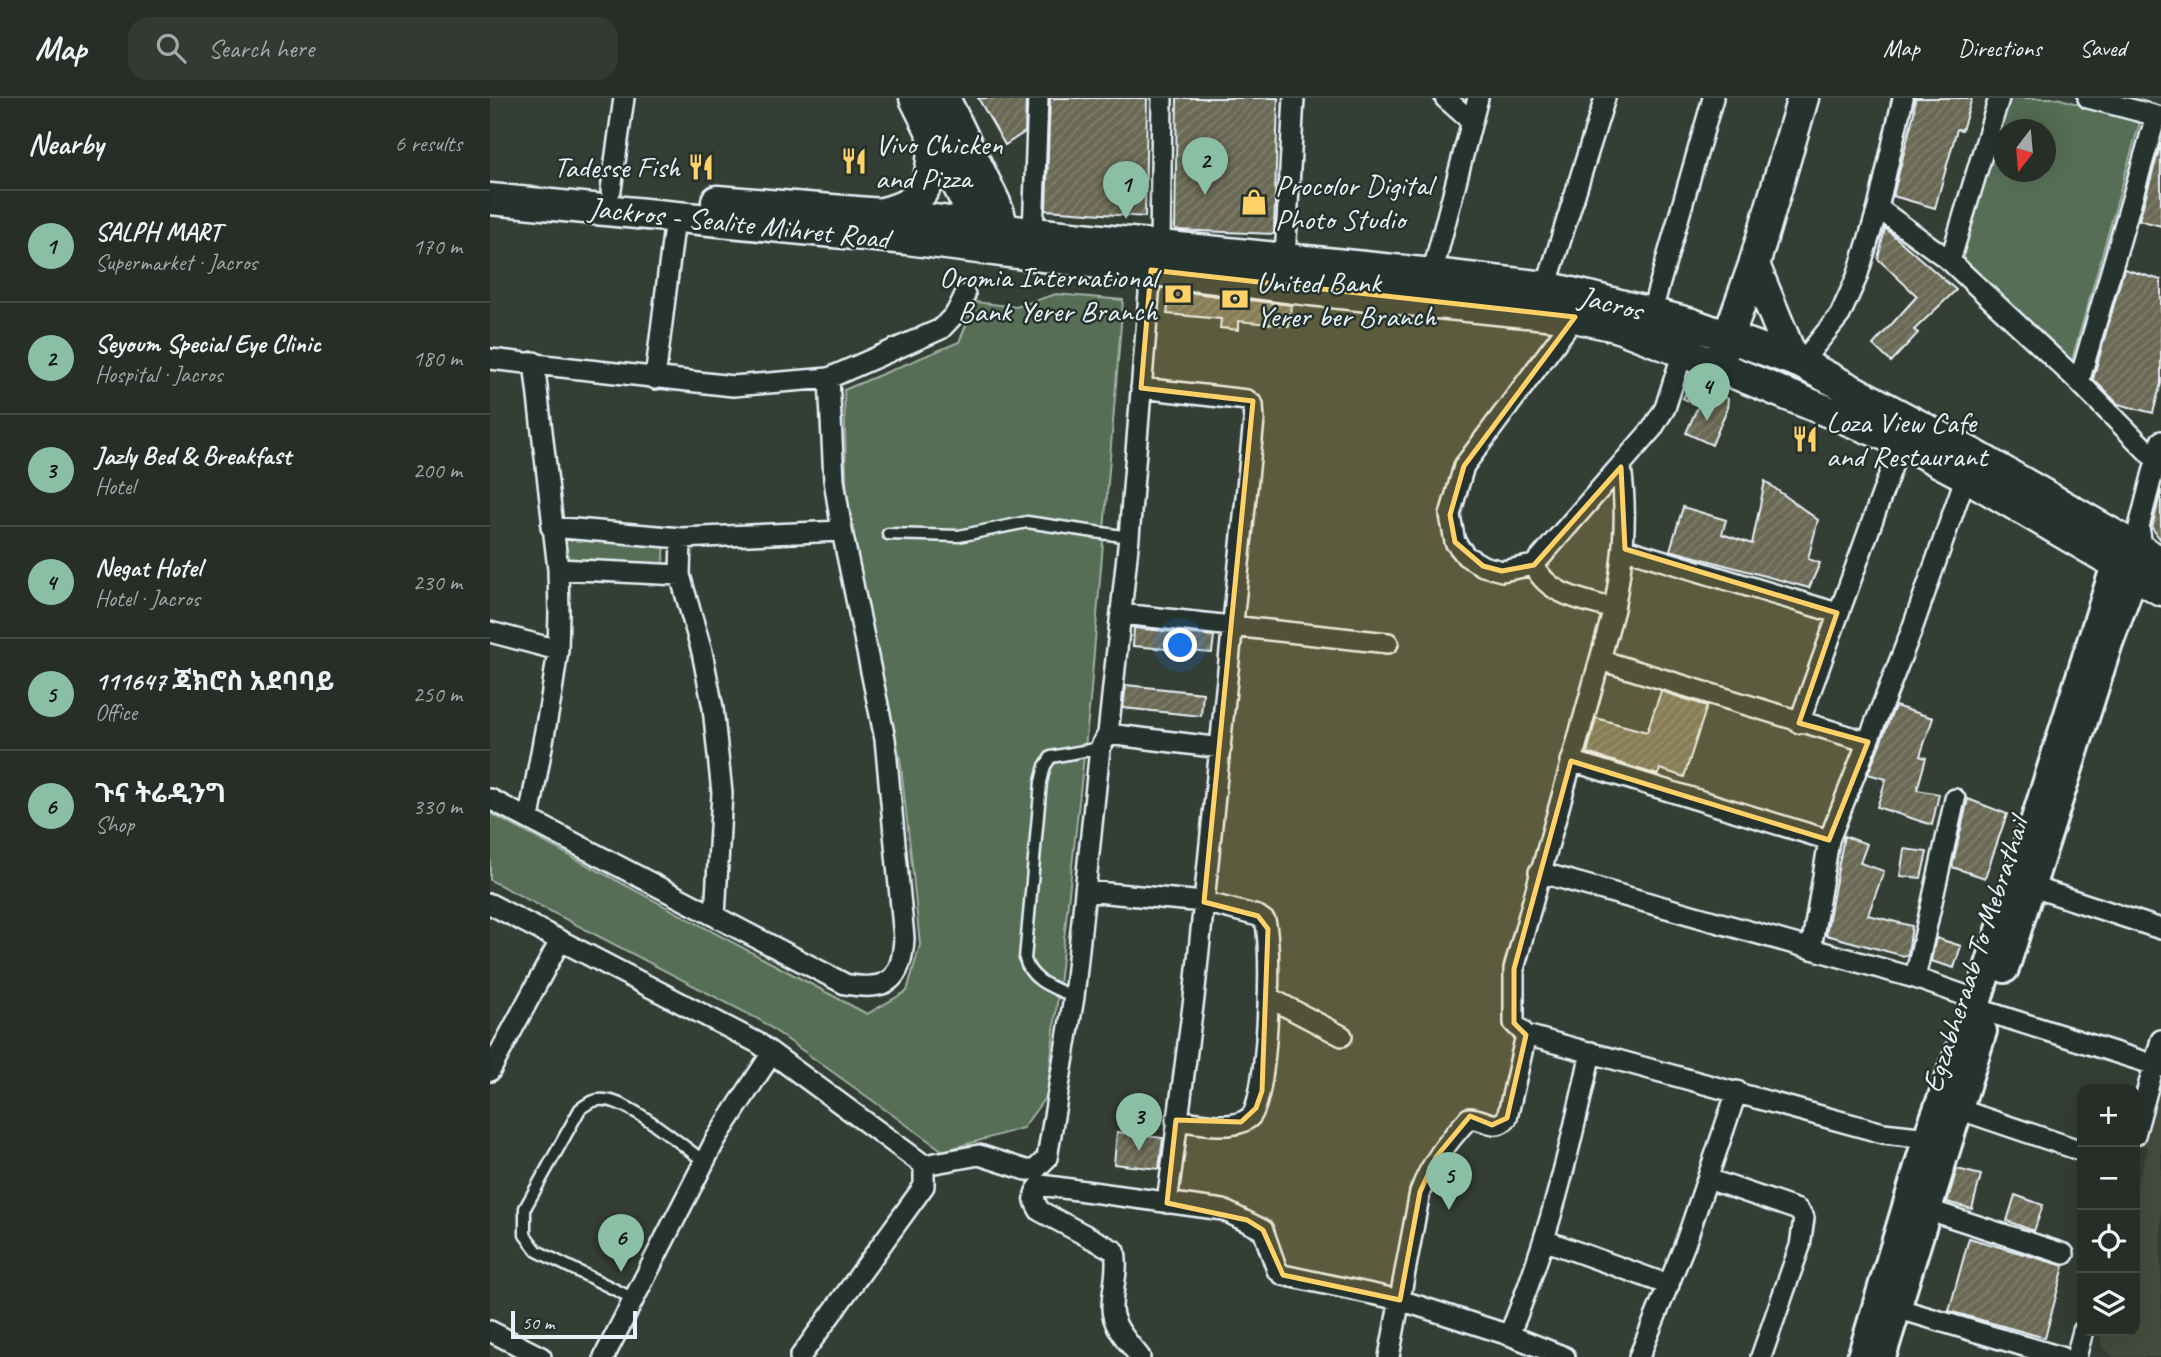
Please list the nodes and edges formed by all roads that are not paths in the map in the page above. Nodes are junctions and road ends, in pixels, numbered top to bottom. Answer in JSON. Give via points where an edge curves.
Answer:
{"nodes":[{"id":1,"x":624,"y":98,"type":"edge"},
{"id":2,"x":915,"y":98,"type":"edge"},
{"id":3,"x":944,"y":98,"type":"edge"},
{"id":4,"x":1038,"y":98,"type":"edge"},
{"id":5,"x":1162,"y":98,"type":"edge"},
{"id":6,"x":1294,"y":98,"type":"edge"},
{"id":7,"x":1445,"y":98,"type":"edge"},
{"id":8,"x":1478,"y":98,"type":"edge"},
{"id":9,"x":1605,"y":98,"type":"edge"},
{"id":10,"x":1713,"y":98,"type":"edge"},
{"id":11,"x":1803,"y":98,"type":"edge"},
{"id":12,"x":1903,"y":98,"type":"edge"},
{"id":13,"x":1999,"y":98,"type":"edge"},
{"id":14,"x":2088,"y":98,"type":"edge"},
{"id":15,"x":2158,"y":116,"type":"edge"},
{"id":16,"x":1470,"y":120,"type":"junction"},
{"id":17,"x":934,"y":135,"type":"junction"},
{"id":18,"x":490,"y":181,"type":"edge"},
{"id":19,"x":611,"y":190,"type":"junction"},
{"id":20,"x":490,"y":199,"type":"edge"},
{"id":21,"x":1878,"y":208,"type":"junction"},
{"id":22,"x":875,"y":215,"type":"junction"},
{"id":23,"x":675,"y":218,"type":"junction"},
{"id":24,"x":1002,"y":232,"type":"junction"},
{"id":25,"x":1156,"y":258,"type":"junction"},
{"id":26,"x":1285,"y":258,"type":"junction"},
{"id":27,"x":1950,"y":261,"type":"junction"},
{"id":28,"x":1754,"y":265,"type":"junction"},
{"id":29,"x":1432,"y":274,"type":"junction"},
{"id":30,"x":1546,"y":288,"type":"junction"},
{"id":31,"x":965,"y":295,"type":"dead end"},
{"id":32,"x":1651,"y":314,"type":"junction"},
{"id":33,"x":1575,"y":317,"type":"junction"},
{"id":34,"x":1727,"y":336,"type":"junction"},
{"id":35,"x":1683,"y":352,"type":"junction"},
{"id":36,"x":490,"y":359,"type":"edge"},
{"id":37,"x":1797,"y":361,"type":"junction"},
{"id":38,"x":534,"y":362,"type":"junction"},
{"id":39,"x":1718,"y":367,"type":"junction"},
{"id":40,"x":655,"y":379,"type":"junction"},
{"id":41,"x":829,"y":379,"type":"junction"},
{"id":42,"x":2080,"y":382,"type":"junction"},
{"id":43,"x":1141,"y":388,"type":"junction"},
{"id":44,"x":1905,"y":431,"type":"junction"},
{"id":45,"x":2161,"y":441,"type":"edge"},
{"id":46,"x":2156,"y":460,"type":"junction"},
{"id":47,"x":1621,"y":467,"type":"junction"},
{"id":48,"x":1966,"y":476,"type":"junction"},
{"id":49,"x":551,"y":527,"type":"junction"},
{"id":50,"x":842,"y":531,"type":"junction"},
{"id":51,"x":888,"y":534,"type":"dead end"},
{"id":52,"x":1129,"y":537,"type":"junction"},
{"id":53,"x":681,"y":538,"type":"junction"},
{"id":54,"x":1625,"y":550,"type":"junction"},
{"id":55,"x":2136,"y":553,"type":"edge"},
{"id":56,"x":1534,"y":565,"type":"junction"},
{"id":57,"x":558,"y":569,"type":"junction"},
{"id":58,"x":680,"y":575,"type":"junction"},
{"id":59,"x":2161,"y":590,"type":"edge"},
{"id":60,"x":1614,"y":609,"type":"junction"},
{"id":61,"x":1837,"y":613,"type":"junction"},
{"id":62,"x":1122,"y":614,"type":"junction"},
{"id":63,"x":1234,"y":625,"type":"junction"},
{"id":64,"x":490,"y":632,"type":"edge"},
{"id":65,"x":1388,"y":643,"type":"dead end"},
{"id":66,"x":558,"y":650,"type":"junction"},
{"id":67,"x":1600,"y":660,"type":"junction"},
{"id":68,"x":1799,"y":723,"type":"junction"},
{"id":69,"x":1104,"y":741,"type":"junction"},
{"id":70,"x":1868,"y":741,"type":"junction"},
{"id":71,"x":1221,"y":748,"type":"junction"},
{"id":72,"x":1571,"y":761,"type":"junction"},
{"id":73,"x":490,"y":799,"type":"edge"},
{"id":74,"x":1955,"y":799,"type":"dead end"},
{"id":75,"x":529,"y":818,"type":"junction"},
{"id":76,"x":1829,"y":840,"type":"junction"},
{"id":77,"x":1539,"y":872,"type":"junction"},
{"id":78,"x":2033,"y":887,"type":"junction"},
{"id":79,"x":1086,"y":891,"type":"junction"},
{"id":80,"x":1204,"y":902,"type":"junction"},
{"id":81,"x":490,"y":904,"type":"edge"},
{"id":82,"x":715,"y":916,"type":"junction"},
{"id":83,"x":2161,"y":929,"type":"edge"},
{"id":84,"x":560,"y":941,"type":"junction"},
{"id":85,"x":1811,"y":949,"type":"junction"},
{"id":86,"x":1915,"y":978,"type":"junction"},
{"id":87,"x":1074,"y":997,"type":"junction"},
{"id":88,"x":1268,"y":997,"type":"junction"},
{"id":89,"x":1983,"y":1006,"type":"junction"},
{"id":90,"x":1526,"y":1035,"type":"junction"},
{"id":91,"x":1342,"y":1036,"type":"dead end"},
{"id":92,"x":2161,"y":1040,"type":"edge"},
{"id":93,"x":1591,"y":1052,"type":"junction"},
{"id":94,"x":772,"y":1053,"type":"junction"},
{"id":95,"x":2157,"y":1065,"type":"edge"},
{"id":96,"x":490,"y":1071,"type":"edge"},
{"id":97,"x":1737,"y":1091,"type":"junction"},
{"id":98,"x":1958,"y":1108,"type":"junction"},
{"id":99,"x":2140,"y":1119,"type":"edge"},
{"id":100,"x":1176,"y":1120,"type":"junction"},
{"id":101,"x":1939,"y":1139,"type":"junction"},
{"id":102,"x":2077,"y":1149,"type":"edge"},
{"id":103,"x":704,"y":1161,"type":"junction"},
{"id":104,"x":923,"y":1165,"type":"junction"},
{"id":105,"x":1038,"y":1177,"type":"junction"},
{"id":106,"x":1708,"y":1179,"type":"junction"},
{"id":107,"x":1167,"y":1203,"type":"junction"},
{"id":108,"x":1926,"y":1209,"type":"junction"},
{"id":109,"x":1544,"y":1240,"type":"junction"},
{"id":110,"x":2064,"y":1254,"type":"dead end"},
{"id":111,"x":1669,"y":1285,"type":"junction"},
{"id":112,"x":634,"y":1299,"type":"junction"},
{"id":113,"x":1400,"y":1300,"type":"junction"},
{"id":114,"x":1896,"y":1308,"type":"junction"},
{"id":115,"x":490,"y":1331,"type":"edge"},
{"id":116,"x":1509,"y":1335,"type":"junction"},
{"id":117,"x":2082,"y":1336,"type":"edge"},
{"id":118,"x":541,"y":1357,"type":"edge"},
{"id":119,"x":604,"y":1357,"type":"edge"},
{"id":120,"x":800,"y":1357,"type":"edge"},
{"id":121,"x":1140,"y":1357,"type":"edge"},
{"id":122,"x":1389,"y":1357,"type":"edge"},
{"id":123,"x":1564,"y":1357,"type":"edge"},
{"id":124,"x":1639,"y":1357,"type":"edge"},
{"id":125,"x":1761,"y":1357,"type":"edge"},
{"id":126,"x":1861,"y":1357,"type":"edge"},
{"id":127,"x":1882,"y":1357,"type":"edge"},
{"id":128,"x":2061,"y":1357,"type":"edge"},
{"id":129,"x":2076,"y":1357,"type":"edge"}],
"edges":[{"from":1,"to":19,"type":"street"},
{"from":2,"to":17,"type":"main road"},
{"from":3,"to":24,"type":"main road"},
{"from":4,"to":24,"type":"street"},
{"from":5,"to":25,"type":"street"},
{"from":6,"to":26,"type":"street"},
{"from":7,"to":16,"type":"street"},
{"from":8,"to":16,"type":"street"},
{"from":9,"to":30,"type":"street"},
{"from":10,"to":32,"type":"street"},
{"from":11,"to":28,"type":"main road"},
{"from":12,"to":21,"type":"street"},
{"from":13,"to":27,"type":"street"},
{"from":14,"to":15,"type":"street"},
{"from":15,"to":42,"type":"street"},
{"from":16,"to":29,"type":"street"},
{"from":17,"to":22,"type":"main road","via":[[926,189],[901,209]]},
{"from":17,"to":24,"type":"main road"},
{"from":18,"to":19,"type":"main road","name":"Jacros"},
{"from":19,"to":22,"type":"main road","name":"Jacros"},
{"from":20,"to":23,"type":"main road","name":"Jackros - Sealite Mihret Road"},
{"from":21,"to":27,"type":"street"},
{"from":21,"to":37,"type":"street","via":[[1840,315]]},
{"from":22,"to":24,"type":"main road","name":"Jacros"},
{"from":23,"to":24,"type":"main road","name":"Jackros - Sealite Mihret Road"},
{"from":23,"to":40,"type":"street"},
{"from":24,"to":25,"type":"main road","name":"Jacros"},
{"from":25,"to":26,"type":"main road","name":"Jacros"},
{"from":25,"to":33,"type":"main road","name":"Jacros","via":[[1311,290]]},
{"from":25,"to":43,"type":"street"},
{"from":26,"to":29,"type":"main road","name":"Jacros"},
{"from":27,"to":42,"type":"street"},
{"from":28,"to":34,"type":"main road"},
{"from":28,"to":37,"type":"main road"},
{"from":29,"to":30,"type":"main road","name":"Jacros"},
{"from":30,"to":32,"type":"main road","name":"Jacros"},
{"from":31,"to":41,"type":"street","via":[[941,329]]},
{"from":32,"to":34,"type":"main road","name":"Jacros"},
{"from":33,"to":35,"type":"main road","name":"Jacros","via":[[1616,326]]},
{"from":33,"to":56,"type":"street","via":[[1472,451],[1450,515],[1455,542],[1466,556],[1502,571]]},
{"from":34,"to":37,"type":"main road","name":"Jacros"},
{"from":34,"to":39,"type":"main road"},
{"from":35,"to":39,"type":"main road","name":"Jacros"},
{"from":35,"to":47,"type":"street","via":[[1665,408]]},
{"from":36,"to":38,"type":"street"},
{"from":37,"to":44,"type":"main road","name":"Jacros"},
{"from":38,"to":40,"type":"street"},
{"from":38,"to":49,"type":"street"},
{"from":39,"to":44,"type":"main road","name":"Jacros"},
{"from":40,"to":41,"type":"street","via":[[743,386]]},
{"from":41,"to":50,"type":"street","via":[[834,480]]},
{"from":42,"to":46,"type":"street"},
{"from":43,"to":52,"type":"street"},
{"from":43,"to":63,"type":"street","via":[[1247,400],[1253,405]]},
{"from":44,"to":48,"type":"main road","name":"Jacros"},
{"from":44,"to":55,"type":"main road","name":"Jacros"},
{"from":44,"to":61,"type":"street"},
{"from":45,"to":46,"type":"street","name":"Egzabheraab To Mebrathail"},
{"from":46,"to":55,"type":"street","name":"Egzabheraab To Mebrathail"},
{"from":47,"to":54,"type":"street","via":[[1627,506]]},
{"from":47,"to":56,"type":"street"},
{"from":48,"to":55,"type":"main road","name":"Jacros"},
{"from":48,"to":70,"type":"street"},
{"from":49,"to":53,"type":"street"},
{"from":49,"to":57,"type":"street"},
{"from":50,"to":53,"type":"street"},
{"from":50,"to":82,"type":"street","via":[[885,739],[903,959],[884,985],[871,989],[845,984]]},
{"from":51,"to":52,"type":"lane","via":[[959,536],[1027,523]]},
{"from":52,"to":62,"type":"street"},
{"from":53,"to":58,"type":"street"},
{"from":54,"to":60,"type":"street"},
{"from":54,"to":61,"type":"street"},
{"from":55,"to":59,"type":"main road"},
{"from":55,"to":78,"type":"main road","name":"Egzabheraab To Mebrathail"},
{"from":55,"to":89,"type":"main road"},
{"from":56,"to":60,"type":"street","via":[[1546,584],[1556,590]]},
{"from":57,"to":58,"type":"street"},
{"from":57,"to":66,"type":"street"},
{"from":58,"to":82,"type":"street","via":[[708,686],[722,793]]},
{"from":60,"to":67,"type":"street"},
{"from":61,"to":68,"type":"street"},
{"from":62,"to":63,"type":"street"},
{"from":62,"to":69,"type":"street"},
{"from":63,"to":65,"type":"street"},
{"from":63,"to":71,"type":"street"},
{"from":64,"to":66,"type":"street"},
{"from":66,"to":75,"type":"street"},
{"from":67,"to":68,"type":"street"},
{"from":67,"to":72,"type":"street"},
{"from":68,"to":70,"type":"street"},
{"from":69,"to":71,"type":"street"},
{"from":69,"to":79,"type":"street"},
{"from":69,"to":87,"type":"lane","via":[[1051,757],[1041,782],[1026,959],[1028,970],[1038,980]]},
{"from":70,"to":76,"type":"street"},
{"from":71,"to":80,"type":"street"},
{"from":72,"to":76,"type":"street"},
{"from":72,"to":77,"type":"street"},
{"from":73,"to":75,"type":"street"},
{"from":74,"to":86,"type":"street"},
{"from":75,"to":82,"type":"street"},
{"from":76,"to":85,"type":"street"},
{"from":77,"to":85,"type":"street"},
{"from":77,"to":90,"type":"street","via":[[1514,969],[1514,1023]]},
{"from":78,"to":83,"type":"street"},
{"from":78,"to":89,"type":"main road","name":"Egzabheraab To Mebrathail","via":[[1993,1006]]},
{"from":79,"to":80,"type":"street"},
{"from":79,"to":87,"type":"street"},
{"from":80,"to":88,"type":"street","via":[[1265,921],[1270,944]]},
{"from":80,"to":100,"type":"street"},
{"from":81,"to":84,"type":"street"},
{"from":84,"to":94,"type":"street"},
{"from":84,"to":96,"type":"street"},
{"from":85,"to":86,"type":"street"},
{"from":86,"to":89,"type":"street"},
{"from":87,"to":105,"type":"street","via":[[1047,1158]]},
{"from":88,"to":91,"type":"street"},
{"from":88,"to":100,"type":"street","via":[[1262,1091],[1250,1118],[1224,1124]]},
{"from":89,"to":95,"type":"street"},
{"from":89,"to":98,"type":"main road","name":"Egzabheraab To Mebrathail"},
{"from":89,"to":101,"type":"main road"},
{"from":90,"to":93,"type":"street"},
{"from":90,"to":113,"type":"street","via":[[1507,1118],[1499,1125],[1469,1118],[1427,1174]]},
{"from":92,"to":95,"type":"street"},
{"from":93,"to":97,"type":"street"},
{"from":93,"to":109,"type":"street","via":[[1563,1180]]},
{"from":94,"to":103,"type":"street"},
{"from":94,"to":104,"type":"street"},
{"from":95,"to":99,"type":"street"},
{"from":97,"to":101,"type":"street","via":[[1883,1133]]},
{"from":97,"to":106,"type":"street"},
{"from":98,"to":101,"type":"main road","name":"Egzabheraab To Mebrathail"},
{"from":98,"to":102,"type":"street"},
{"from":100,"to":107,"type":"street"},
{"from":101,"to":108,"type":"main road","name":"Egzabheraab To Mebrathail"},
{"from":101,"to":126,"type":"main road"},
{"from":103,"to":112,"type":"street"},
{"from":103,"to":112,"type":"lane","via":[[623,1105],[593,1100],[580,1109],[525,1208],[525,1235],[537,1251]]},
{"from":104,"to":105,"type":"street","via":[[979,1155]]},
{"from":104,"to":120,"type":"street","via":[[924,1186]]},
{"from":105,"to":107,"type":"street"},
{"from":105,"to":121,"type":"street","via":[[1034,1200],[1040,1211],[1115,1251],[1118,1265],[1112,1310],[1117,1326]]},
{"from":106,"to":111,"type":"street"},
{"from":106,"to":125,"type":"street","via":[[1797,1210],[1804,1217],[1800,1245]]},
{"from":107,"to":113,"type":"street","via":[[1223,1210],[1247,1220],[1263,1230],[1283,1275]]},
{"from":108,"to":110,"type":"street"},
{"from":108,"to":114,"type":"main road","name":"Egzabheraab To Mebrathail"},
{"from":109,"to":111,"type":"street"},
{"from":109,"to":116,"type":"street"},
{"from":111,"to":124,"type":"street"},
{"from":112,"to":119,"type":"street"},
{"from":113,"to":116,"type":"street"},
{"from":113,"to":122,"type":"street"},
{"from":114,"to":127,"type":"main road","name":"Egzabheraab To Mebrathail"},
{"from":114,"to":128,"type":"street"},
{"from":115,"to":118,"type":"street"},
{"from":116,"to":123,"type":"street"},
{"from":117,"to":129,"type":"street"}]}
